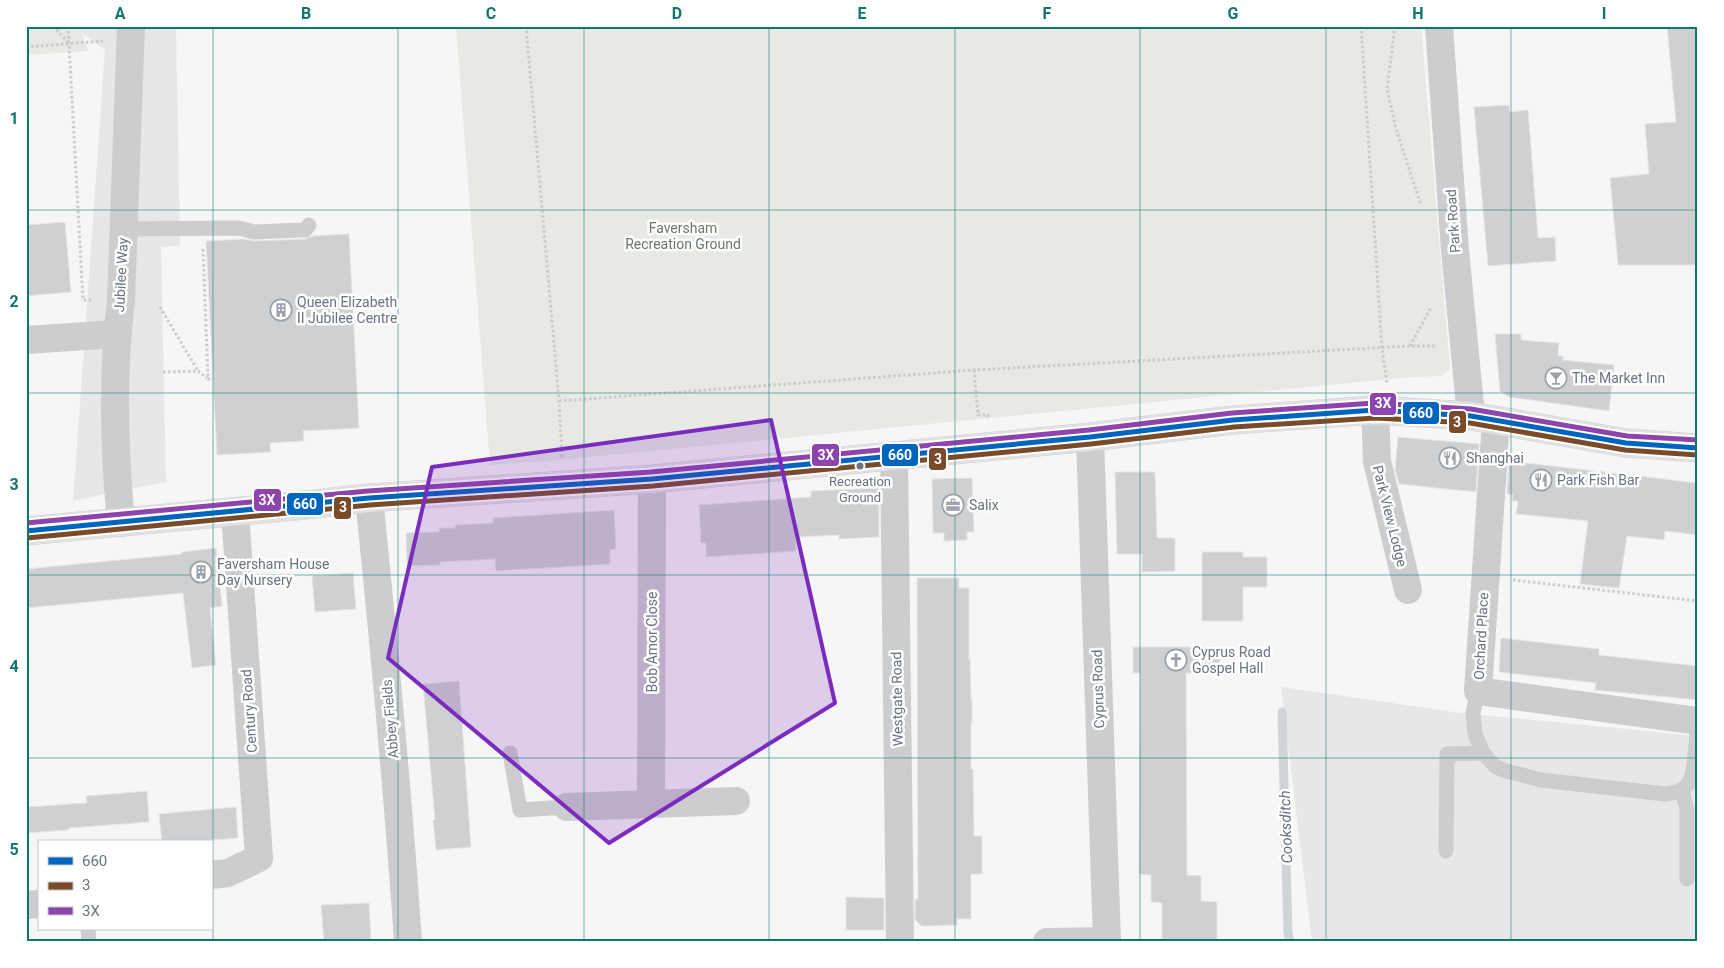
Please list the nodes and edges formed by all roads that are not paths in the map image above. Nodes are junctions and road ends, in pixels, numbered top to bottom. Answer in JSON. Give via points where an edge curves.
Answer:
{"nodes":[{"id":1,"x":131,"y":26,"type":"edge"},
{"id":2,"x":1439,"y":26,"type":"edge"},
{"id":3,"x":309,"y":224,"type":"dead end"},
{"id":4,"x":124,"y":229,"type":"junction"},
{"id":5,"x":117,"y":334,"type":"junction"},
{"id":6,"x":26,"y":340,"type":"edge"},
{"id":7,"x":1383,"y":411,"type":"junction"},
{"id":8,"x":1483,"y":418,"type":"junction"},
{"id":9,"x":1090,"y":437,"type":"junction"},
{"id":10,"x":1698,"y":448,"type":"edge"},
{"id":11,"x":894,"y":456,"type":"junction"},
{"id":12,"x":652,"y":479,"type":"junction"},
{"id":13,"x":369,"y":498,"type":"junction"},
{"id":14,"x":235,"y":512,"type":"junction"},
{"id":15,"x":121,"y":523,"type":"junction"},
{"id":16,"x":26,"y":531,"type":"edge"},
{"id":17,"x":1408,"y":590,"type":"dead end"},
{"id":18,"x":1478,"y":691,"type":"junction"},
{"id":19,"x":1698,"y":722,"type":"edge"},
{"id":20,"x":510,"y":753,"type":"dead end"},
{"id":21,"x":1483,"y":753,"type":"junction"},
{"id":22,"x":1682,"y":790,"type":"junction"},
{"id":23,"x":736,"y":802,"type":"dead end"},
{"id":24,"x":651,"y":804,"type":"junction"},
{"id":25,"x":567,"y":807,"type":"joint"},
{"id":26,"x":1446,"y":851,"type":"dead end"},
{"id":27,"x":212,"y":875,"type":"edge"},
{"id":28,"x":1687,"y":879,"type":"dead end"},
{"id":29,"x":1107,"y":941,"type":"edge"},
{"id":30,"x":408,"y":942,"type":"edge"},
{"id":31,"x":900,"y":942,"type":"edge"},
{"id":32,"x":1048,"y":942,"type":"edge"}],
"edges":[{"from":1,"to":4,"type":"street","name":"Jubilee Way"},
{"from":2,"to":8,"type":"street","name":"Park Road","via":[[1464,346]]},
{"from":3,"to":4,"type":"lane","via":[[305,230],[254,232],[239,228]]},
{"from":4,"to":5,"type":"street","name":"Jubilee Way"},
{"from":5,"to":6,"type":"street"},
{"from":5,"to":15,"type":"street","name":"Jubilee Way","via":[[115,457]]},
{"from":7,"to":8,"type":"main road"},
{"from":7,"to":9,"type":"main road","via":[[1233,420]]},
{"from":7,"to":17,"type":"street","name":"Park View Lodge","via":[[1377,460]]},
{"from":8,"to":10,"type":"main road","via":[[1626,443]]},
{"from":8,"to":18,"type":"street","name":"Orchard Place","via":[[1485,577]]},
{"from":9,"to":11,"type":"main road"},
{"from":9,"to":29,"type":"street","name":"Cyprus Road"},
{"from":11,"to":12,"type":"main road"},
{"from":11,"to":31,"type":"street","name":"Westgate Road"},
{"from":12,"to":13,"type":"main road"},
{"from":12,"to":24,"type":"street","name":"Bob Amor Close"},
{"from":13,"to":14,"type":"main road"},
{"from":13,"to":30,"type":"street","name":"Abbey Fields"},
{"from":14,"to":15,"type":"main road"},
{"from":14,"to":27,"type":"street","name":"Century Road","via":[[260,858],[228,873]]},
{"from":15,"to":16,"type":"main road"},
{"from":18,"to":19,"type":"street","name":"Orchard Place"},
{"from":18,"to":21,"type":"lane","via":[[1473,713],[1475,734]]},
{"from":19,"to":22,"type":"lane","via":[[1694,775]]},
{"from":20,"to":25,"type":"lane","via":[[520,810]]},
{"from":21,"to":22,"type":"lane","via":[[1494,766],[1541,780],[1665,794]]},
{"from":21,"to":26,"type":"lane","via":[[1447,754]]},
{"from":22,"to":28,"type":"lane","via":[[1687,810]]},
{"from":23,"to":24,"type":"street"},
{"from":24,"to":25,"type":"street"},
{"from":29,"to":32,"type":"street"}]}
